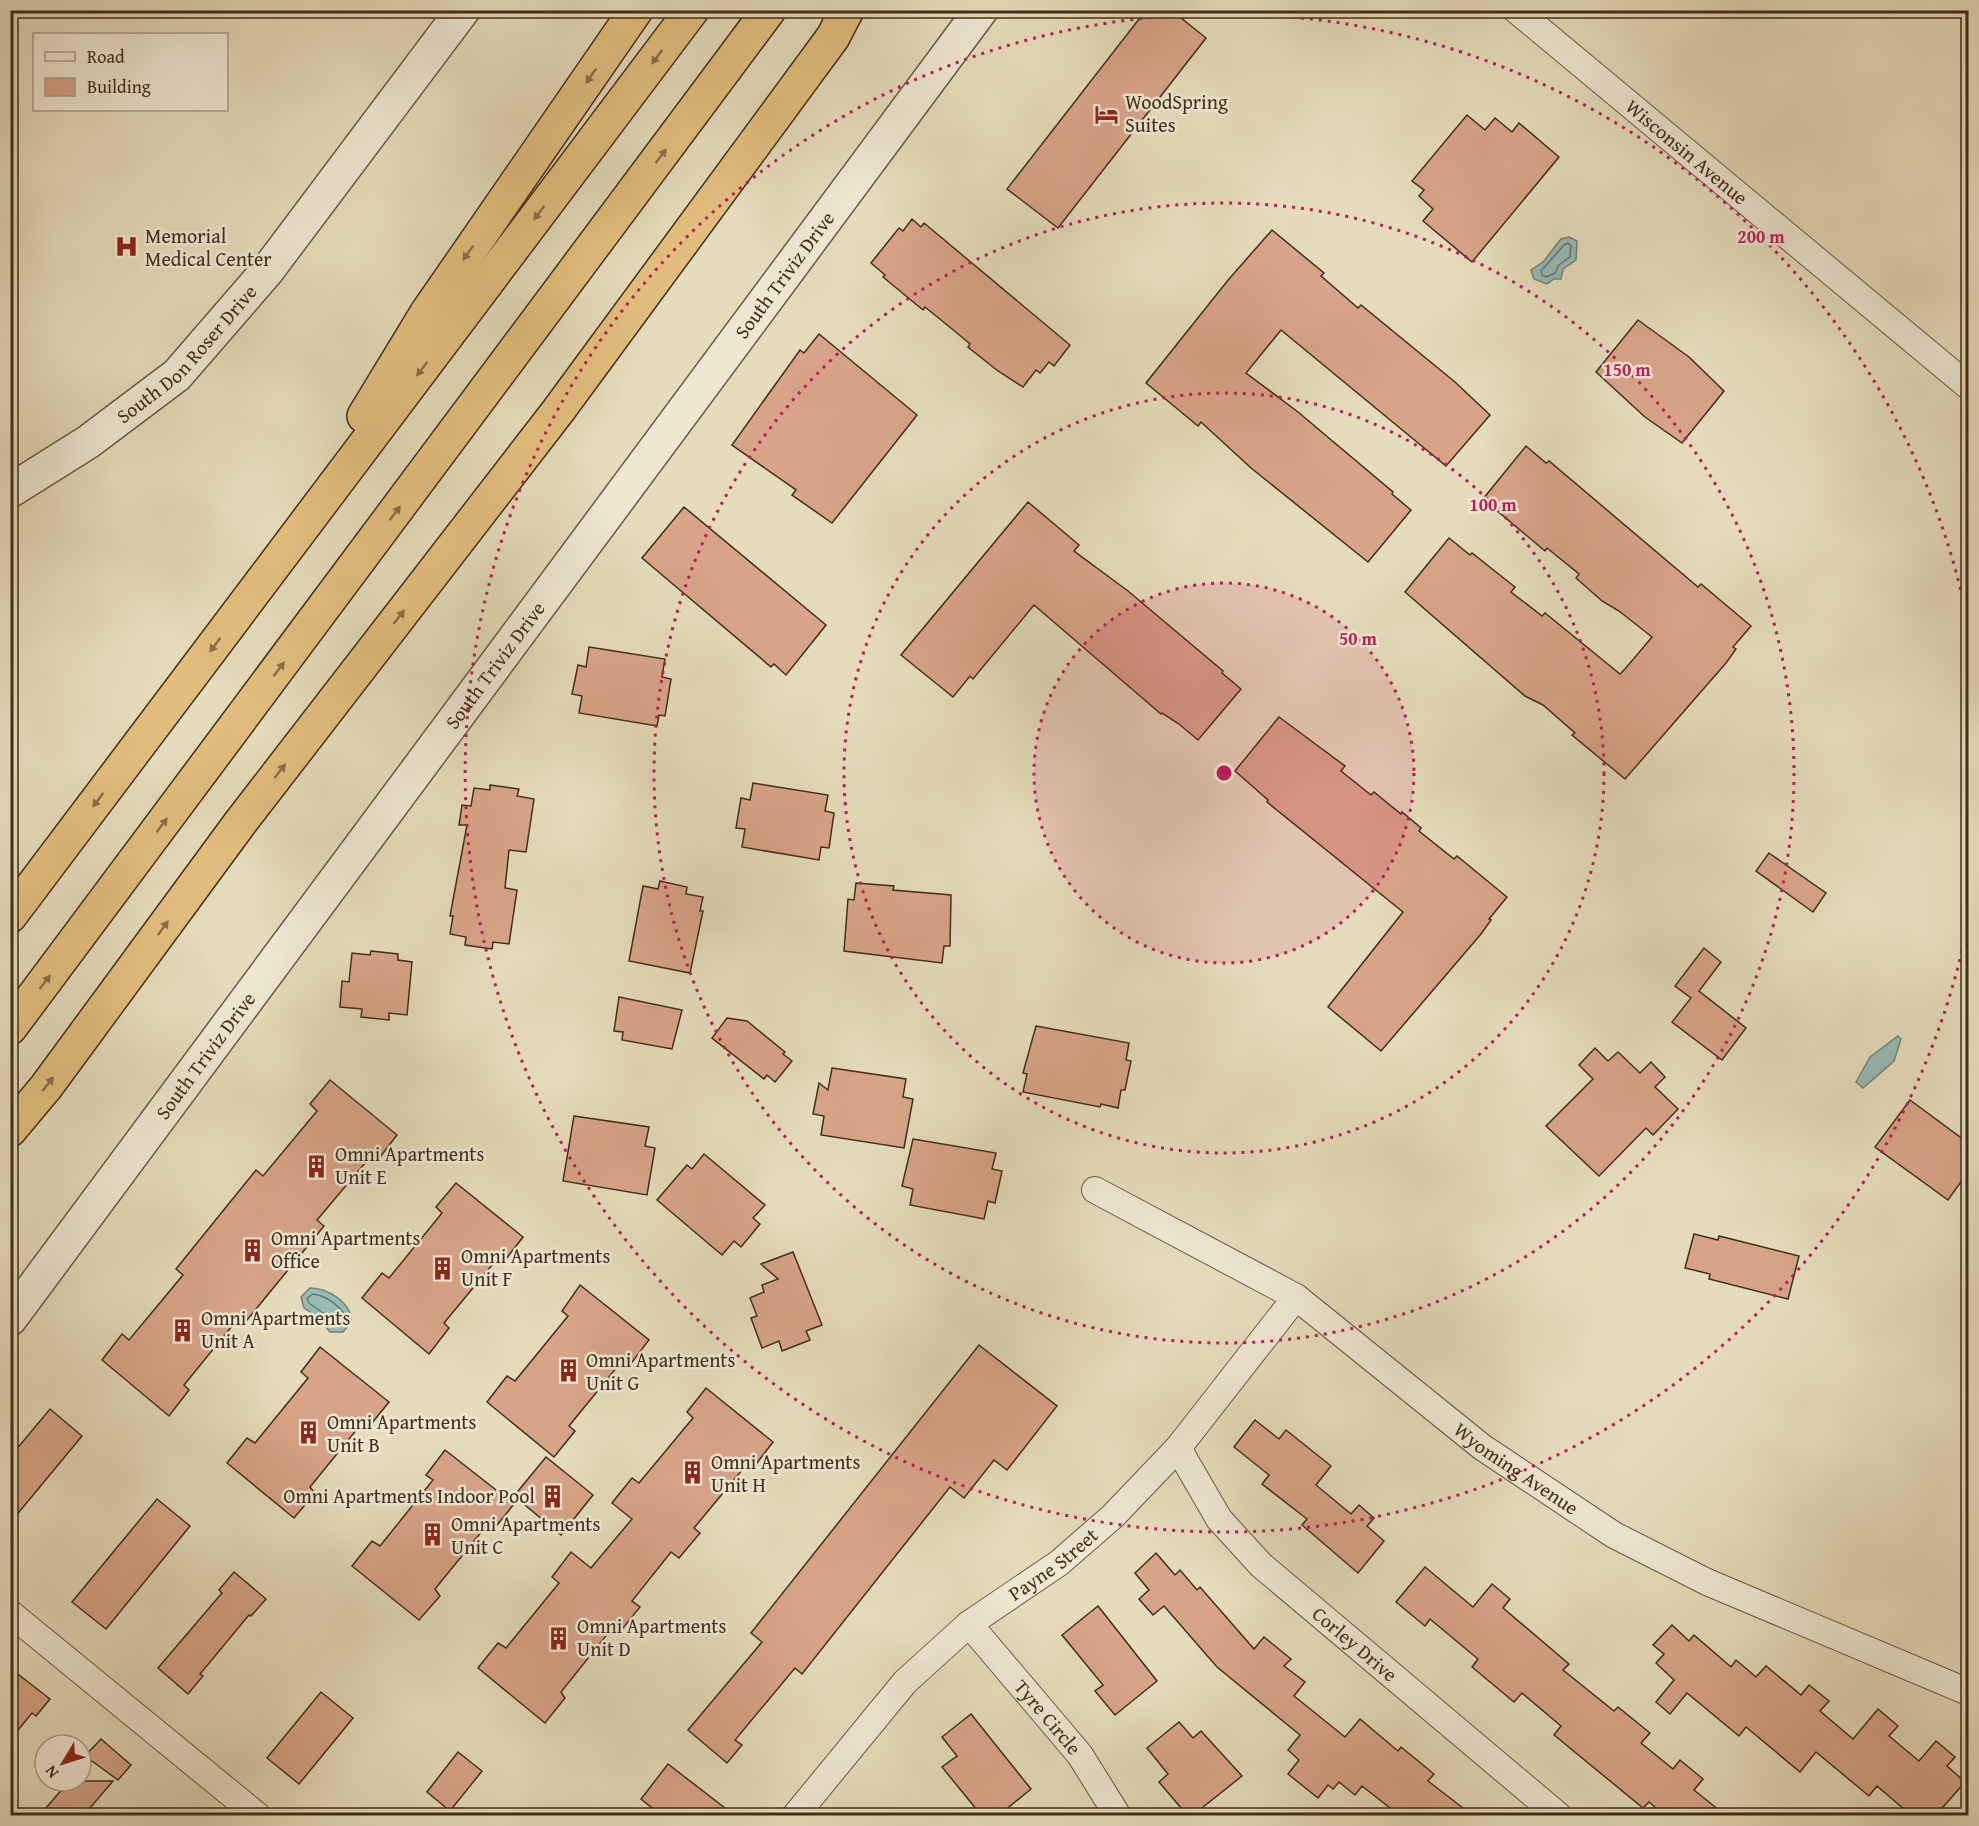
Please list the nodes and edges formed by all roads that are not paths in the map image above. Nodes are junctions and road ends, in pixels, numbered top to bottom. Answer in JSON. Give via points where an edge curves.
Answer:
{"nodes":[{"id":1,"x":463,"y":10,"type":"edge"},
{"id":2,"x":636,"y":10,"type":"edge"},
{"id":3,"x":692,"y":10,"type":"edge"},
{"id":4,"x":769,"y":10,"type":"edge"},
{"id":5,"x":863,"y":10,"type":"edge"},
{"id":6,"x":981,"y":10,"type":"edge"},
{"id":7,"x":1516,"y":10,"type":"edge"},
{"id":8,"x":840,"y":24,"type":"edge"},
{"id":9,"x":1968,"y":386,"type":"edge"},
{"id":10,"x":10,"y":491,"type":"edge"},
{"id":11,"x":263,"y":581,"type":"junction"},
{"id":12,"x":10,"y":916,"type":"edge"},
{"id":13,"x":10,"y":1028,"type":"edge"},
{"id":14,"x":10,"y":1130,"type":"edge"},
{"id":15,"x":1095,"y":1191,"type":"dead end"},
{"id":16,"x":1296,"y":1297,"type":"junction"},
{"id":17,"x":10,"y":1319,"type":"edge"},
{"id":18,"x":1178,"y":1448,"type":"junction"},
{"id":19,"x":10,"y":1613,"type":"edge"},
{"id":20,"x":969,"y":1624,"type":"junction"},
{"id":21,"x":1968,"y":1692,"type":"edge"},
{"id":22,"x":258,"y":1815,"type":"edge"},
{"id":23,"x":795,"y":1815,"type":"edge"},
{"id":24,"x":1118,"y":1815,"type":"edge"},
{"id":25,"x":1559,"y":1815,"type":"edge"}],
"edges":[{"from":1,"to":10,"type":"street","name":"South Don Roser Drive","via":[[267,271],[177,375],[88,442]]},
{"from":2,"to":11,"type":"highway","one_way":true,"via":[[426,314]]},
{"from":3,"to":11,"type":"highway","one_way":true},
{"from":13,"to":4,"type":"highway","one_way":true},
{"from":5,"to":8,"type":"highway"},
{"from":6,"to":17,"type":"street","name":"South Triviz Drive"},
{"from":7,"to":9,"type":"street","name":"Wisconsin Avenue"},
{"from":14,"to":8,"type":"highway","one_way":true,"via":[[46,1087],[240,823],[558,411]]},
{"from":11,"to":12,"type":"highway","one_way":true},
{"from":15,"to":16,"type":"street","name":"Wyoming Avenue"},
{"from":16,"to":18,"type":"street","name":"Payne Street"},
{"from":16,"to":21,"type":"street","name":"Wyoming Avenue","via":[[1482,1447],[1614,1535],[1707,1582]]},
{"from":18,"to":20,"type":"street","name":"Payne Street","via":[[1113,1516],[1059,1563]]},
{"from":18,"to":25,"type":"street","name":"Corley Drive","via":[[1219,1519],[1261,1565]]},
{"from":19,"to":22,"type":"street"},
{"from":20,"to":23,"type":"street","name":"Payne Street","via":[[905,1682]]},
{"from":20,"to":24,"type":"street","name":"Tyre Circle","via":[[1080,1755]]}]}
